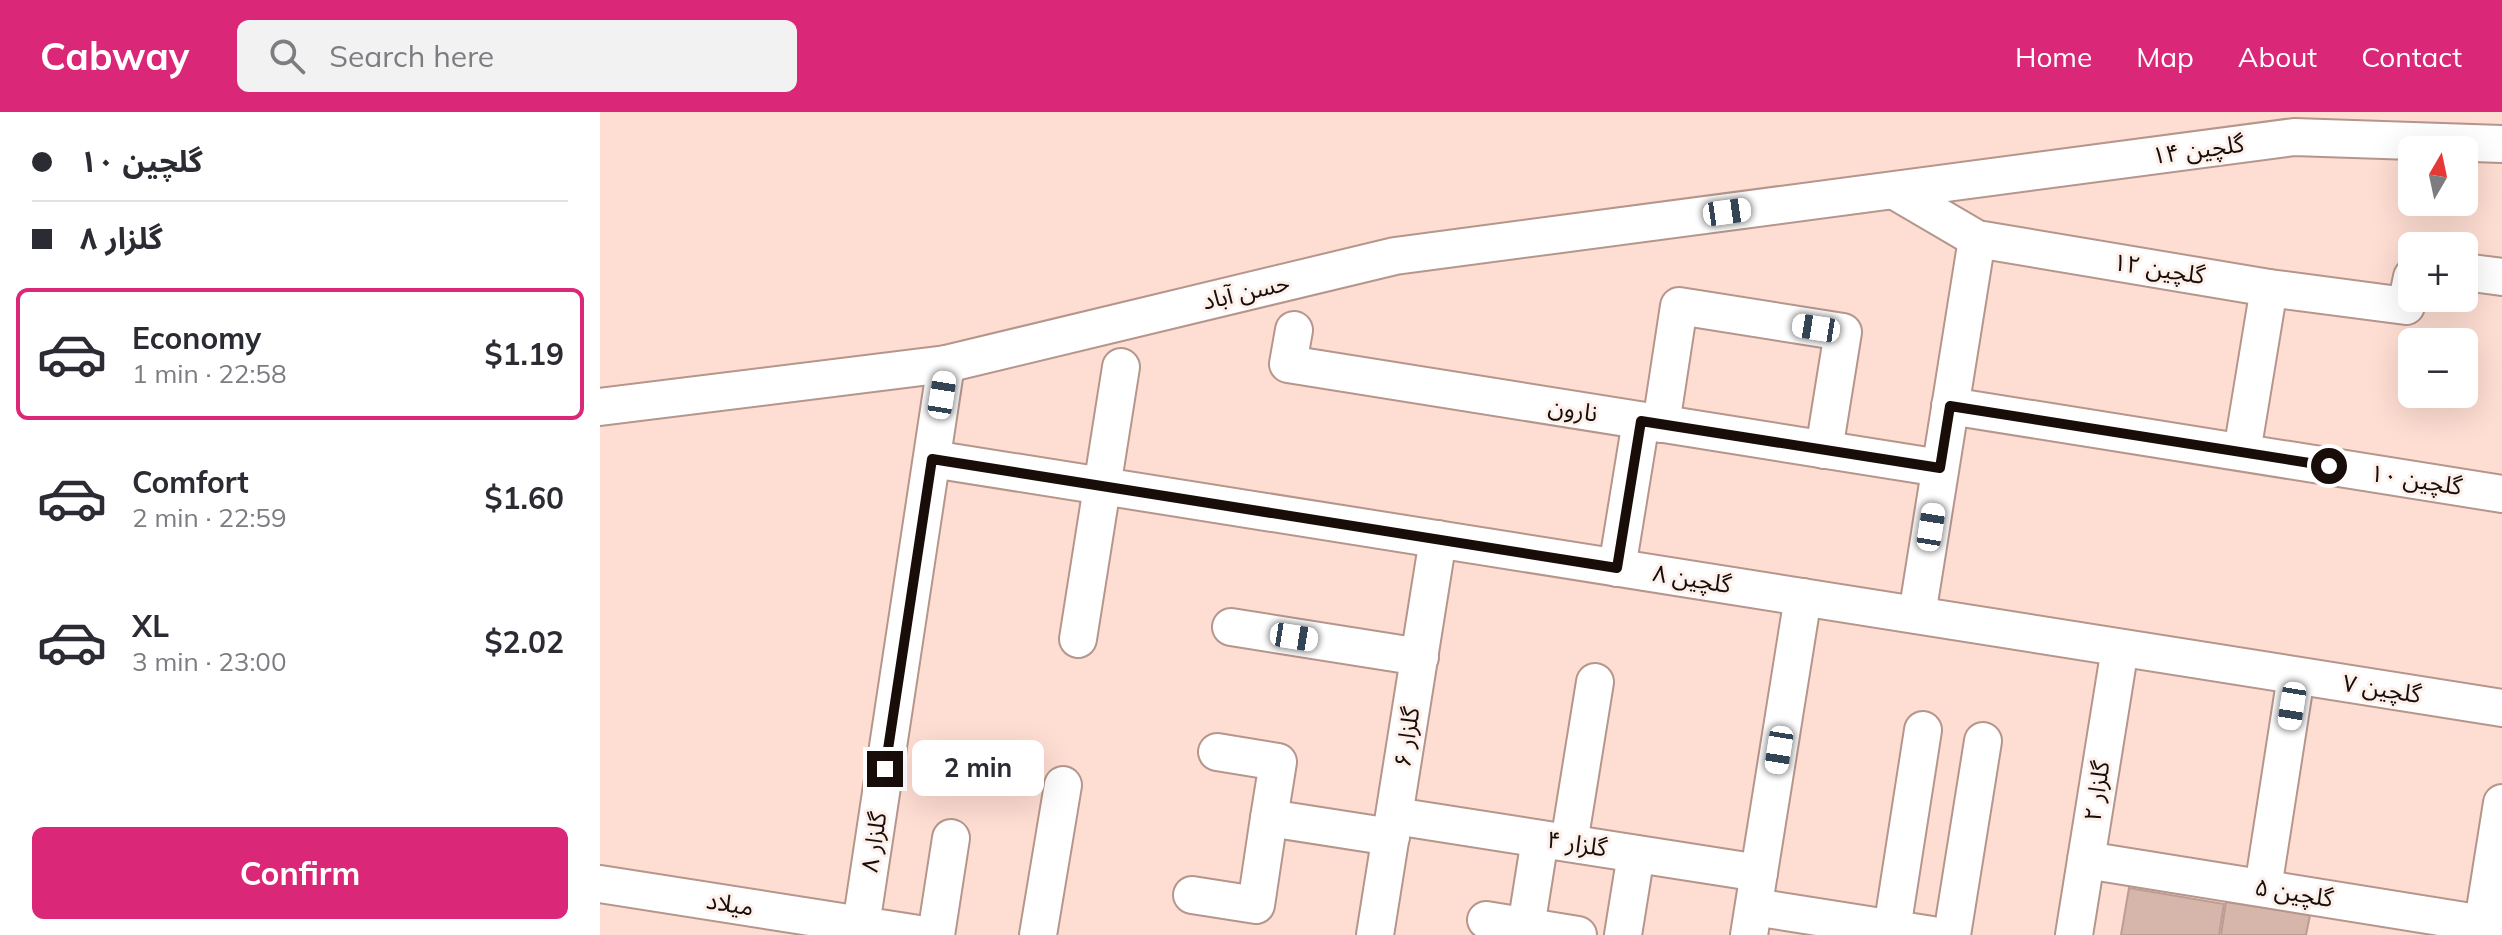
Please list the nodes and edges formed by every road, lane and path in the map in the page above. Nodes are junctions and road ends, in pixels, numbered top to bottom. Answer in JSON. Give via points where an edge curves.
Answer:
{"nodes":[{"id":1,"x":2502,"y":144,"type":"edge"},
{"id":2,"x":1895,"y":191,"type":"junction"},
{"id":3,"x":1977,"y":239,"type":"junction"},
{"id":4,"x":2478,"y":274,"type":"edge"},
{"id":5,"x":2502,"y":277,"type":"edge"},
{"id":6,"x":2269,"y":288,"type":"junction"},
{"id":7,"x":2398,"y":305,"type":"edge"},
{"id":8,"x":1294,"y":330,"type":"dead end"},
{"id":9,"x":946,"y":364,"type":"junction"},
{"id":10,"x":1121,"y":367,"type":"dead end"},
{"id":11,"x":1950,"y":406,"type":"junction"},
{"id":12,"x":600,"y":407,"type":"edge"},
{"id":13,"x":1651,"y":422,"type":"junction"},
{"id":14,"x":1824,"y":450,"type":"junction"},
{"id":15,"x":2242,"y":452,"type":"junction"},
{"id":16,"x":932,"y":459,"type":"junction"},
{"id":17,"x":1940,"y":468,"type":"junction"},
{"id":18,"x":1102,"y":485,"type":"junction"},
{"id":19,"x":2502,"y":494,"type":"edge"},
{"id":20,"x":1438,"y":539,"type":"junction"},
{"id":21,"x":1617,"y":568,"type":"junction"},
{"id":22,"x":1803,"y":597,"type":"junction"},
{"id":23,"x":1917,"y":615,"type":"junction"},
{"id":24,"x":1231,"y":627,"type":"dead end"},
{"id":25,"x":1078,"y":639,"type":"dead end"},
{"id":26,"x":2120,"y":648,"type":"junction"},
{"id":27,"x":1420,"y":657,"type":"junction"},
{"id":28,"x":2296,"y":676,"type":"junction"},
{"id":29,"x":1595,"y":682,"type":"dead end"},
{"id":30,"x":2502,"y":708,"type":"edge"},
{"id":31,"x":1923,"y":730,"type":"dead end"},
{"id":32,"x":1983,"y":741,"type":"dead end"},
{"id":33,"x":1217,"y":752,"type":"dead end"},
{"id":34,"x":1063,"y":785,"type":"dead end"},
{"id":35,"x":2502,"y":803,"type":"edge"},
{"id":36,"x":1269,"y":818,"type":"junction"},
{"id":37,"x":1393,"y":826,"type":"junction"},
{"id":38,"x":951,"y":838,"type":"dead end"},
{"id":39,"x":1554,"y":841,"type":"junction"},
{"id":40,"x":1636,"y":854,"type":"junction"},
{"id":41,"x":2086,"y":860,"type":"junction"},
{"id":42,"x":600,"y":884,"type":"edge"},
{"id":43,"x":2263,"y":888,"type":"junction"},
{"id":44,"x":1192,"y":895,"type":"dead end"},
{"id":45,"x":1754,"y":905,"type":"edge"},
{"id":46,"x":1486,"y":920,"type":"dead end"},
{"id":47,"x":861,"y":925,"type":"junction"},
{"id":48,"x":1526,"y":927,"type":"junction"},
{"id":49,"x":2488,"y":928,"type":"edge"},
{"id":50,"x":1892,"y":929,"type":"junction"},
{"id":51,"x":925,"y":935,"type":"edge"},
{"id":52,"x":936,"y":935,"type":"edge"},
{"id":53,"x":1038,"y":935,"type":"edge"},
{"id":54,"x":1375,"y":935,"type":"edge"},
{"id":55,"x":1578,"y":935,"type":"edge"},
{"id":56,"x":1623,"y":935,"type":"edge"},
{"id":57,"x":1932,"y":935,"type":"edge"},
{"id":58,"x":1952,"y":935,"type":"edge"},
{"id":59,"x":2074,"y":935,"type":"edge"}],
"edges":[{"from":1,"to":2,"type":"street","name":"گلچین ۱۴","via":[[2294,137]]},
{"from":2,"to":3,"type":"street","name":"گلچین ۱۲"},
{"from":2,"to":9,"type":"street","name":"حسن آباد","via":[[1395,256]]},
{"from":3,"to":6,"type":"street","name":"گلچین ۱۲"},
{"from":3,"to":11,"type":"street"},
{"from":4,"to":5,"type":"street"},
{"from":6,"to":7,"type":"street","name":"گلچین ۱۲"},
{"from":6,"to":15,"type":"street"},
{"from":8,"to":13,"type":"street","name":"نارون","via":[[1288,364]]},
{"from":9,"to":12,"type":"street","name":"حسن آباد"},
{"from":9,"to":16,"type":"street","name":"گلزار ۸"},
{"from":10,"to":18,"type":"street"},
{"from":11,"to":15,"type":"street","name":"گلچین ۱۰"},
{"from":11,"to":17,"type":"street"},
{"from":13,"to":14,"type":"street","name":"نارون"},
{"from":13,"to":14,"type":"street","via":[[1679,306],[1843,332]]},
{"from":13,"to":21,"type":"street"},
{"from":14,"to":17,"type":"street","name":"نارون"},
{"from":15,"to":19,"type":"street","name":"گلچین ۱۰"},
{"from":16,"to":18,"type":"street","name":"گلچین ۸"},
{"from":16,"to":47,"type":"street","name":"گلزار ۸"},
{"from":17,"to":23,"type":"street"},
{"from":18,"to":20,"type":"street","name":"گلچین ۸"},
{"from":18,"to":25,"type":"street"},
{"from":20,"to":21,"type":"street","name":"گلچین ۸"},
{"from":20,"to":27,"type":"street","name":"گلزار ۶"},
{"from":21,"to":22,"type":"street","name":"گلچین ۸"},
{"from":22,"to":23,"type":"street","name":"گلچین ۸"},
{"from":22,"to":45,"type":"street"},
{"from":23,"to":26,"type":"street","name":"گلچین ۸"},
{"from":24,"to":27,"type":"street"},
{"from":26,"to":28,"type":"street","name":"گلچین ۷"},
{"from":26,"to":41,"type":"street","name":"گلزار ۲"},
{"from":27,"to":37,"type":"street","name":"گلزار ۶"},
{"from":28,"to":30,"type":"street","name":"گلچین ۷"},
{"from":28,"to":43,"type":"street"},
{"from":29,"to":39,"type":"street"},
{"from":31,"to":50,"type":"street"},
{"from":32,"to":58,"type":"street"},
{"from":33,"to":36,"type":"street","via":[[1278,762]]},
{"from":34,"to":53,"type":"street"},
{"from":35,"to":49,"type":"street"},
{"from":36,"to":37,"type":"street","name":"گلزار ۴"},
{"from":36,"to":44,"type":"street","via":[[1256,905]]},
{"from":37,"to":39,"type":"street","name":"گلزار ۴"},
{"from":37,"to":54,"type":"street","name":"گلزار ۶"},
{"from":38,"to":52,"type":"street"},
{"from":39,"to":40,"type":"street","name":"گلزار ۴"},
{"from":39,"to":48,"type":"street"},
{"from":40,"to":45,"type":"street","name":"گلزار ۴"},
{"from":40,"to":56,"type":"street"},
{"from":41,"to":43,"type":"street","name":"گلچین ۵"},
{"from":41,"to":59,"type":"street","name":"گلزار ۲"},
{"from":42,"to":47,"type":"street","name":"میلاد"},
{"from":43,"to":49,"type":"street","name":"گلچین ۵"},
{"from":45,"to":50,"type":"street"},
{"from":46,"to":48,"type":"street"},
{"from":47,"to":51,"type":"street"},
{"from":48,"to":55,"type":"street"},
{"from":50,"to":57,"type":"street"}]}
